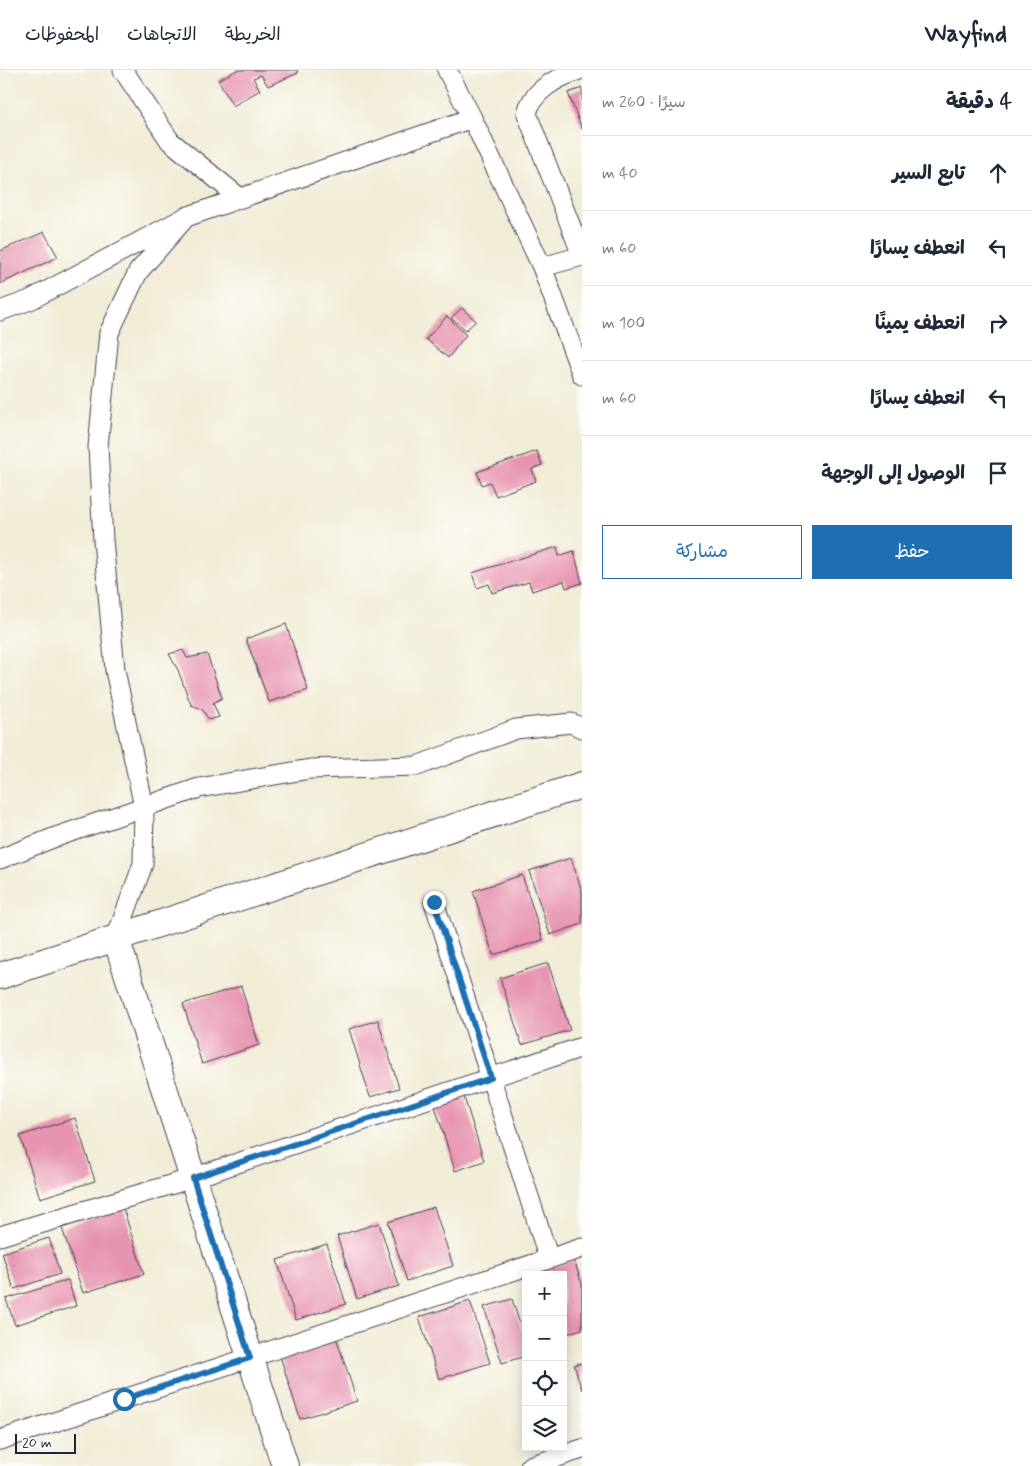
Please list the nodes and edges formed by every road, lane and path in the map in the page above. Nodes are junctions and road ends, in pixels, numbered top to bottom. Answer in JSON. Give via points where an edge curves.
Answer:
{"nodes":[{"id":1,"x":123,"y":70,"type":"edge"},
{"id":2,"x":447,"y":70,"type":"edge"},
{"id":3,"x":579,"y":70,"type":"edge"},
{"id":4,"x":472,"y":118,"type":"junction"},
{"id":5,"x":240,"y":198,"type":"junction"},
{"id":6,"x":186,"y":217,"type":"junction"},
{"id":7,"x":582,"y":255,"type":"edge"},
{"id":8,"x":542,"y":267,"type":"junction"},
{"id":9,"x":0,"y":311,"type":"edge"},
{"id":10,"x":582,"y":374,"type":"edge"},
{"id":11,"x":582,"y":728,"type":"edge"},
{"id":12,"x":582,"y":785,"type":"edge"},
{"id":13,"x":144,"y":807,"type":"junction"},
{"id":14,"x":0,"y":858,"type":"edge"},
{"id":15,"x":434,"y":902,"type":"dead end"},
{"id":16,"x":116,"y":938,"type":"junction"},
{"id":17,"x":0,"y":976,"type":"edge"},
{"id":18,"x":582,"y":1047,"type":"edge"},
{"id":19,"x":491,"y":1078,"type":"junction"},
{"id":20,"x":193,"y":1178,"type":"junction"},
{"id":21,"x":0,"y":1236,"type":"edge"},
{"id":22,"x":582,"y":1248,"type":"edge"},
{"id":23,"x":549,"y":1259,"type":"junction"},
{"id":24,"x":250,"y":1358,"type":"junction"},
{"id":25,"x":0,"y":1440,"type":"edge"},
{"id":26,"x":582,"y":1449,"type":"edge"},
{"id":27,"x":285,"y":1466,"type":"edge"},
{"id":28,"x":530,"y":1466,"type":"edge"}],
"edges":[{"from":1,"to":5,"type":"street","via":[[170,141]]},
{"from":2,"to":4,"type":"street"},
{"from":3,"to":7,"type":"street","via":[[566,74],[538,93],[526,114]]},
{"from":4,"to":5,"type":"street"},
{"from":4,"to":8,"type":"street"},
{"from":5,"to":6,"type":"street"},
{"from":6,"to":9,"type":"street","via":[[30,300]]},
{"from":6,"to":13,"type":"street","via":[[138,272],[109,333],[98,447],[102,540],[115,670]]},
{"from":7,"to":8,"type":"street"},
{"from":8,"to":10,"type":"street"},
{"from":11,"to":13,"type":"street","via":[[572,723],[516,729],[417,766],[310,769],[199,788]]},
{"from":12,"to":16,"type":"street"},
{"from":13,"to":14,"type":"street"},
{"from":13,"to":16,"type":"street","via":[[143,864]]},
{"from":15,"to":19,"type":"street"},
{"from":16,"to":17,"type":"street"},
{"from":16,"to":20,"type":"street"},
{"from":18,"to":19,"type":"street"},
{"from":19,"to":20,"type":"street"},
{"from":19,"to":23,"type":"street"},
{"from":20,"to":21,"type":"street"},
{"from":20,"to":24,"type":"street"},
{"from":22,"to":23,"type":"street"},
{"from":23,"to":24,"type":"street"},
{"from":24,"to":25,"type":"street"},
{"from":24,"to":27,"type":"street"},
{"from":26,"to":28,"type":"street"}]}
